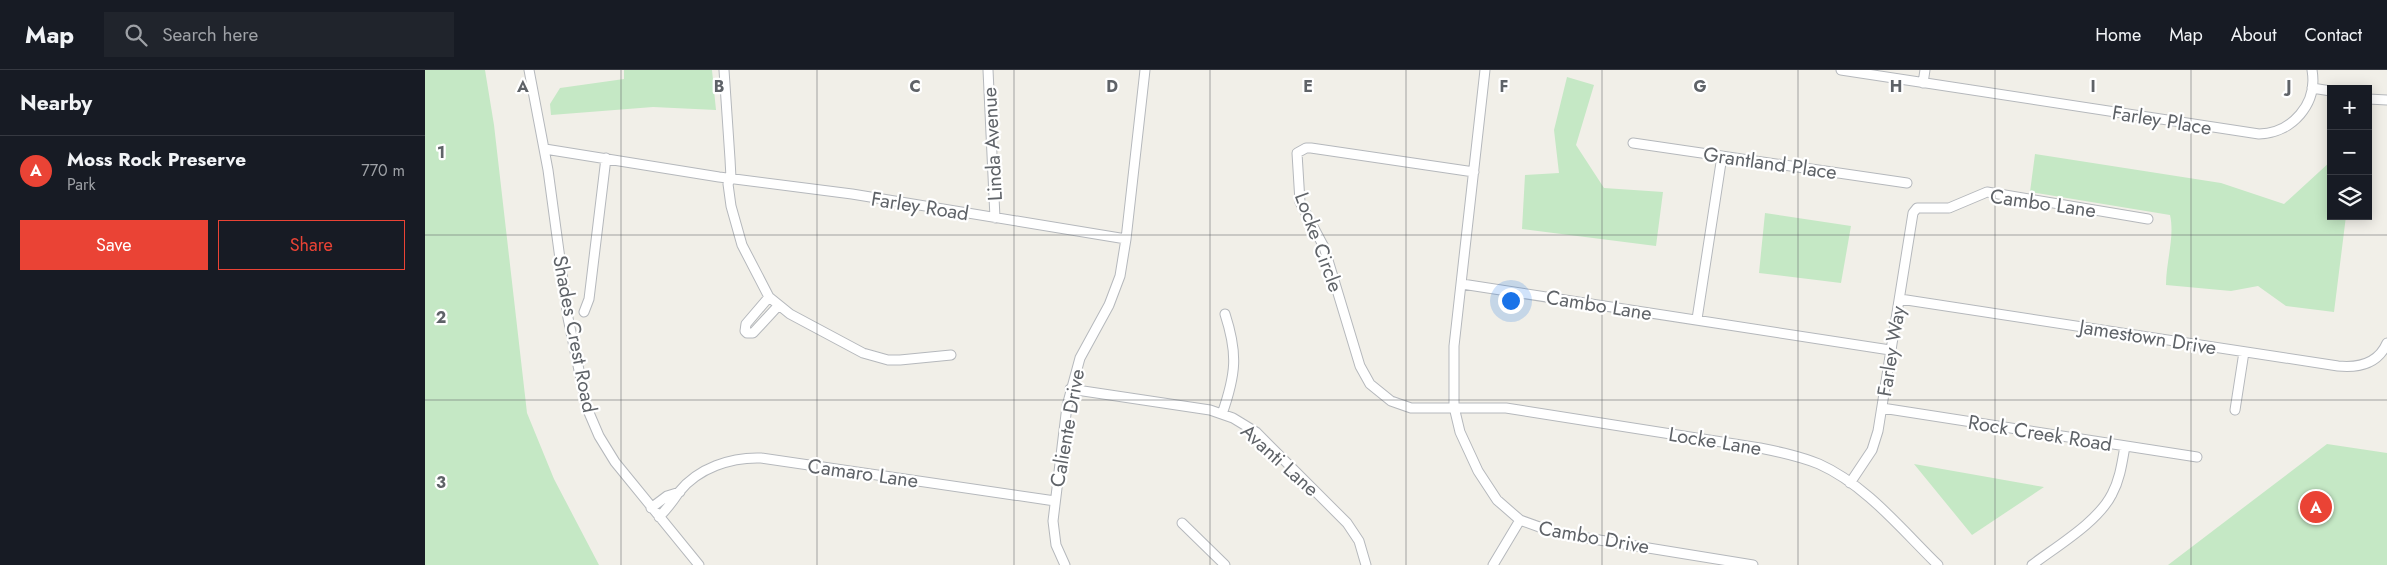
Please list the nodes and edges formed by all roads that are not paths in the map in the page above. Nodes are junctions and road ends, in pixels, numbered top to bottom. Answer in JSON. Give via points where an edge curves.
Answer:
{"nodes":[{"id":1,"x":529,"y":70,"type":"edge"},
{"id":2,"x":723,"y":70,"type":"edge"},
{"id":3,"x":988,"y":70,"type":"edge"},
{"id":4,"x":1145,"y":70,"type":"edge"},
{"id":5,"x":1485,"y":70,"type":"edge"},
{"id":6,"x":1841,"y":70,"type":"edge"},
{"id":7,"x":1925,"y":70,"type":"edge"},
{"id":8,"x":2312,"y":70,"type":"edge"},
{"id":9,"x":1923,"y":83,"type":"junction"},
{"id":10,"x":2312,"y":88,"type":"junction"},
{"id":11,"x":2327,"y":90,"type":"edge"},
{"id":12,"x":2372,"y":99,"type":"edge"},
{"id":13,"x":2387,"y":100,"type":"edge"},
{"id":14,"x":1633,"y":143,"type":"dead end"},
{"id":15,"x":545,"y":149,"type":"junction"},
{"id":16,"x":1722,"y":156,"type":"junction"},
{"id":17,"x":606,"y":158,"type":"junction"},
{"id":18,"x":1474,"y":172,"type":"junction"},
{"id":19,"x":731,"y":178,"type":"junction"},
{"id":20,"x":1907,"y":183,"type":"dead end"},
{"id":21,"x":1913,"y":213,"type":"joint"},
{"id":22,"x":995,"y":218,"type":"junction"},
{"id":23,"x":2148,"y":219,"type":"dead end"},
{"id":24,"x":1126,"y":239,"type":"junction"},
{"id":25,"x":1462,"y":284,"type":"junction"},
{"id":26,"x":769,"y":297,"type":"junction"},
{"id":27,"x":1900,"y":299,"type":"junction"},
{"id":28,"x":778,"y":306,"type":"junction"},
{"id":29,"x":584,"y":312,"type":"dead end"},
{"id":30,"x":1225,"y":314,"type":"dead end"},
{"id":31,"x":1697,"y":319,"type":"junction"},
{"id":32,"x":2387,"y":343,"type":"edge"},
{"id":33,"x":1890,"y":350,"type":"junction"},
{"id":34,"x":2244,"y":352,"type":"junction"},
{"id":35,"x":951,"y":355,"type":"dead end"},
{"id":36,"x":1071,"y":389,"type":"junction"},
{"id":37,"x":1454,"y":407,"type":"junction"},
{"id":38,"x":1882,"y":408,"type":"junction"},
{"id":39,"x":2235,"y":410,"type":"dead end"},
{"id":40,"x":1222,"y":414,"type":"junction"},
{"id":41,"x":2125,"y":446,"type":"junction"},
{"id":42,"x":2197,"y":458,"type":"dead end"},
{"id":43,"x":1850,"y":483,"type":"junction"},
{"id":44,"x":680,"y":492,"type":"junction"},
{"id":45,"x":1055,"y":502,"type":"junction"},
{"id":46,"x":651,"y":508,"type":"junction"},
{"id":47,"x":659,"y":517,"type":"junction"},
{"id":48,"x":1520,"y":520,"type":"junction"},
{"id":49,"x":1182,"y":523,"type":"dead end"},
{"id":50,"x":699,"y":565,"type":"edge"},
{"id":51,"x":1065,"y":565,"type":"edge"},
{"id":52,"x":1225,"y":565,"type":"edge"},
{"id":53,"x":1366,"y":565,"type":"edge"},
{"id":54,"x":1493,"y":565,"type":"edge"},
{"id":55,"x":1753,"y":565,"type":"edge"},
{"id":56,"x":1938,"y":565,"type":"edge"},
{"id":57,"x":2032,"y":565,"type":"edge"}],
"edges":[{"from":1,"to":15,"type":"street","name":"Shades Crest Road"},
{"from":2,"to":19,"type":"street"},
{"from":3,"to":22,"type":"street","name":"Linda Avenue"},
{"from":4,"to":24,"type":"street"},
{"from":5,"to":18,"type":"street"},
{"from":6,"to":9,"type":"street","name":"Farley Place"},
{"from":7,"to":9,"type":"street"},
{"from":8,"to":10,"type":"street"},
{"from":9,"to":10,"type":"street","name":"Farley Place","via":[[2259,134],[2280,130],[2292,122],[2306,106]]},
{"from":10,"to":11,"type":"street"},
{"from":12,"to":13,"type":"street"},
{"from":14,"to":16,"type":"street","name":"Grantland Place"},
{"from":15,"to":17,"type":"street","name":"Farley Road"},
{"from":15,"to":46,"type":"street","name":"Shades Crest Road","via":[[561,276],[587,408],[615,462]]},
{"from":16,"to":20,"type":"street","name":"Grantland Place"},
{"from":16,"to":31,"type":"street"},
{"from":17,"to":19,"type":"street","name":"Farley Road"},
{"from":17,"to":29,"type":"street","via":[[589,299]]},
{"from":18,"to":25,"type":"street"},
{"from":18,"to":37,"type":"street","name":"Locke Circle","via":[[1311,148],[1297,152],[1300,202],[1324,247],[1365,376],[1376,390],[1402,406]]},
{"from":19,"to":22,"type":"street","name":"Farley Road"},
{"from":19,"to":26,"type":"street","via":[[736,220],[748,259]]},
{"from":21,"to":23,"type":"street","name":"Cambo Lane","via":[[1917,208],[1949,208],[1987,192]]},
{"from":21,"to":27,"type":"street","name":"Farley Way"},
{"from":22,"to":24,"type":"street","name":"Farley Road"},
{"from":24,"to":36,"type":"street","name":"Caliente Drive","via":[[1115,290],[1080,358]]},
{"from":25,"to":31,"type":"street","name":"Cambo Lane"},
{"from":25,"to":37,"type":"street","name":"Cambo Drive","via":[[1454,346]]},
{"from":26,"to":28,"type":"street"},
{"from":26,"to":28,"type":"street","via":[[746,324],[747,333],[753,333]]},
{"from":27,"to":33,"type":"street","name":"Farley Way"},
{"from":27,"to":34,"type":"street","name":"Jamestown Drive"},
{"from":28,"to":35,"type":"street","via":[[850,348],[876,357],[900,360]]},
{"from":30,"to":40,"type":"street","via":[[1235,363]]},
{"from":31,"to":33,"type":"street","name":"Cambo Lane"},
{"from":32,"to":34,"type":"street","name":"Jamestown Drive","via":[[2373,360],[2351,368]]},
{"from":33,"to":38,"type":"street","name":"Farley Way"},
{"from":34,"to":39,"type":"street"},
{"from":36,"to":40,"type":"street","name":"Avanti Lane"},
{"from":36,"to":45,"type":"street","name":"Caliente Drive"},
{"from":37,"to":43,"type":"street","name":"Locke Lane","via":[[1505,408],[1760,448],[1820,465]]},
{"from":37,"to":48,"type":"street","name":"Cambo Drive","via":[[1460,432],[1487,487]]},
{"from":38,"to":41,"type":"street","name":"Rock Creek Road"},
{"from":38,"to":43,"type":"street","name":"Farley Way","via":[[1872,450]]},
{"from":40,"to":53,"type":"street","name":"Avanti Lane","via":[[1256,432],[1342,517],[1359,542]]},
{"from":41,"to":42,"type":"street","name":"Rock Creek Road"},
{"from":41,"to":57,"type":"street","via":[[2119,477],[2106,504],[2092,519]]},
{"from":43,"to":56,"type":"street","name":"Locke Lane"},
{"from":44,"to":45,"type":"street","name":"Camaro Lane","via":[[696,478],[724,462],[747,457]]},
{"from":44,"to":46,"type":"street","name":"Camaro Lane","via":[[667,496]]},
{"from":44,"to":47,"type":"street","name":"Camaro Lane"},
{"from":45,"to":51,"type":"street","name":"Caliente Drive","via":[[1054,534]]},
{"from":46,"to":47,"type":"street","name":"Shades Crest Road"},
{"from":47,"to":50,"type":"street","name":"Shades Crest Road"},
{"from":48,"to":54,"type":"street"},
{"from":48,"to":55,"type":"street","name":"Cambo Drive","via":[[1556,533]]},
{"from":49,"to":52,"type":"street"}]}
